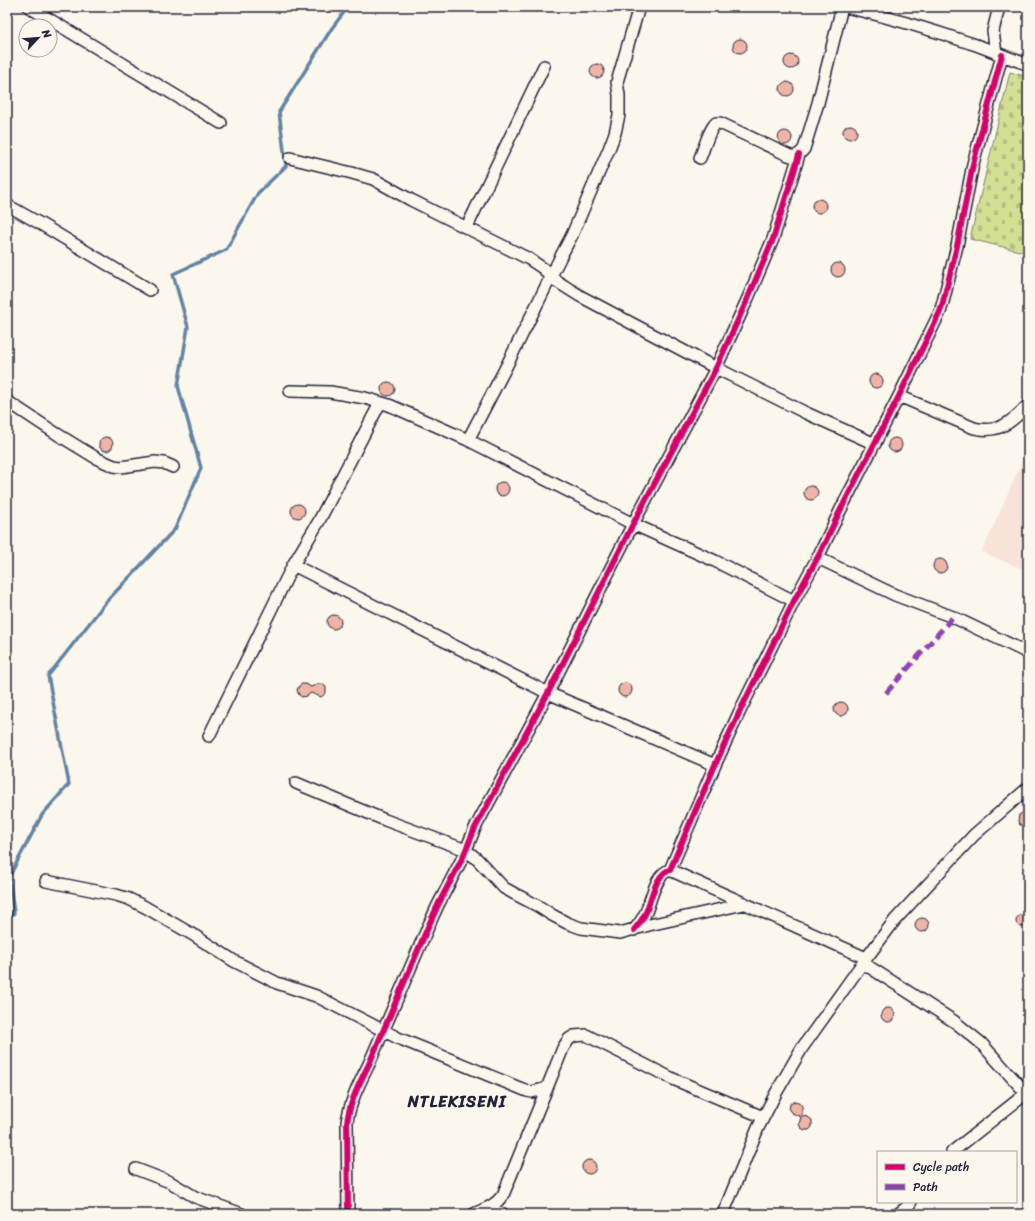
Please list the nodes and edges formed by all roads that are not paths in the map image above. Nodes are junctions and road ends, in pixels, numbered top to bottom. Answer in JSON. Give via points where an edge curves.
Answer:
{"nodes":[{"id":1,"x":29,"y":7,"type":"edge"},
{"id":2,"x":639,"y":7,"type":"edge"},
{"id":3,"x":842,"y":7,"type":"edge"},
{"id":4,"x":846,"y":7,"type":"edge"},
{"id":5,"x":999,"y":7,"type":"edge"},
{"id":6,"x":999,"y":54,"type":"junction"},
{"id":7,"x":1028,"y":64,"type":"edge"},
{"id":8,"x":544,"y":66,"type":"dead end"},
{"id":9,"x":221,"y":123,"type":"dead end"},
{"id":10,"x":799,"y":155,"type":"junction"},
{"id":11,"x":290,"y":158,"type":"dead end"},
{"id":12,"x":700,"y":158,"type":"dead end"},
{"id":13,"x":7,"y":205,"type":"edge"},
{"id":14,"x":467,"y":227,"type":"junction"},
{"id":15,"x":550,"y":277,"type":"junction"},
{"id":16,"x":150,"y":290,"type":"dead end"},
{"id":17,"x":716,"y":368,"type":"junction"},
{"id":18,"x":290,"y":391,"type":"dead end"},
{"id":19,"x":899,"y":396,"type":"junction"},
{"id":20,"x":7,"y":401,"type":"edge"},
{"id":21,"x":380,"y":403,"type":"junction"},
{"id":22,"x":1028,"y":405,"type":"edge"},
{"id":23,"x":468,"y":440,"type":"junction"},
{"id":24,"x":875,"y":444,"type":"junction"},
{"id":25,"x":173,"y":467,"type":"dead end"},
{"id":26,"x":633,"y":524,"type":"junction"},
{"id":27,"x":818,"y":558,"type":"junction"},
{"id":28,"x":293,"y":565,"type":"junction"},
{"id":29,"x":794,"y":602,"type":"junction"},
{"id":30,"x":1028,"y":653,"type":"edge"},
{"id":31,"x":548,"y":693,"type":"junction"},
{"id":32,"x":209,"y":736,"type":"dead end"},
{"id":33,"x":715,"y":765,"type":"junction"},
{"id":34,"x":296,"y":783,"type":"dead end"},
{"id":35,"x":1028,"y":788,"type":"edge"},
{"id":36,"x":466,"y":850,"type":"junction"},
{"id":37,"x":670,"y":870,"type":"junction"},
{"id":38,"x":46,"y":881,"type":"dead end"},
{"id":39,"x":744,"y":904,"type":"junction"},
{"id":40,"x":634,"y":930,"type":"junction"},
{"id":41,"x":865,"y":961,"type":"junction"},
{"id":42,"x":384,"y":1030,"type":"junction"},
{"id":43,"x":547,"y":1088,"type":"junction"},
{"id":44,"x":1027,"y":1094,"type":"edge"},
{"id":45,"x":764,"y":1117,"type":"junction"},
{"id":46,"x":953,"y":1151,"type":"edge"},
{"id":47,"x":136,"y":1169,"type":"dead end"},
{"id":48,"x":910,"y":1203,"type":"edge"},
{"id":49,"x":489,"y":1207,"type":"junction"},
{"id":50,"x":242,"y":1214,"type":"edge"},
{"id":51,"x":348,"y":1214,"type":"edge"},
{"id":52,"x":474,"y":1214,"type":"edge"},
{"id":53,"x":504,"y":1214,"type":"edge"},
{"id":54,"x":723,"y":1214,"type":"edge"},
{"id":55,"x":898,"y":1214,"type":"edge"}],
"edges":[{"from":1,"to":9,"type":"street"},
{"from":2,"to":15,"type":"street","via":[[617,82],[619,115],[615,133],[578,224]]},
{"from":3,"to":10,"type":"street","via":[[818,103],[804,149]]},
{"from":4,"to":6,"type":"street","via":[[894,19]]},
{"from":5,"to":6,"type":"street","via":[[993,31]]},
{"from":6,"to":7,"type":"street"},
{"from":6,"to":19,"type":"street","via":[[943,302]]},
{"from":8,"to":14,"type":"street"},
{"from":10,"to":12,"type":"street","via":[[788,156],[718,122],[713,125]]},
{"from":10,"to":17,"type":"street","via":[[773,239]]},
{"from":11,"to":14,"type":"street","via":[[373,179]]},
{"from":13,"to":16,"type":"street"},
{"from":14,"to":15,"type":"street","via":[[529,259]]},
{"from":15,"to":17,"type":"street","via":[[580,296]]},
{"from":15,"to":23,"type":"street"},
{"from":17,"to":24,"type":"street"},
{"from":17,"to":26,"type":"street"},
{"from":18,"to":21,"type":"street","via":[[330,392]]},
{"from":19,"to":22,"type":"street","via":[[984,430],[1001,427]]},
{"from":19,"to":24,"type":"street"},
{"from":20,"to":25,"type":"street","via":[[98,459],[114,466],[164,462]]},
{"from":21,"to":23,"type":"street"},
{"from":21,"to":28,"type":"street","via":[[319,521]]},
{"from":23,"to":26,"type":"street"},
{"from":24,"to":27,"type":"street"},
{"from":26,"to":29,"type":"street","via":[[715,561]]},
{"from":26,"to":31,"type":"street"},
{"from":27,"to":29,"type":"street"},
{"from":27,"to":30,"type":"street"},
{"from":28,"to":31,"type":"street"},
{"from":28,"to":32,"type":"street"},
{"from":29,"to":33,"type":"street"},
{"from":31,"to":33,"type":"street"},
{"from":31,"to":36,"type":"street","via":[[474,828]]},
{"from":33,"to":37,"type":"street"},
{"from":34,"to":36,"type":"street"},
{"from":35,"to":41,"type":"street","via":[[974,835],[895,920]]},
{"from":36,"to":40,"type":"street","via":[[504,888],[567,923],[581,928],[620,933]]},
{"from":36,"to":42,"type":"street","via":[[438,905]]},
{"from":37,"to":39,"type":"street"},
{"from":37,"to":40,"type":"street","via":[[660,877],[646,912]]},
{"from":38,"to":42,"type":"street","via":[[129,899],[195,936],[234,962],[277,984],[316,996]]},
{"from":39,"to":40,"type":"street"},
{"from":39,"to":41,"type":"street"},
{"from":41,"to":44,"type":"street","via":[[955,1022],[981,1043]]},
{"from":41,"to":45,"type":"street","via":[[802,1048]]},
{"from":42,"to":43,"type":"street","via":[[404,1041],[527,1091]]},
{"from":42,"to":51,"type":"street","via":[[348,1113]]},
{"from":43,"to":45,"type":"street","via":[[566,1042],[574,1036],[586,1035],[673,1079]]},
{"from":43,"to":49,"type":"street","via":[[503,1194],[499,1201]]},
{"from":44,"to":46,"type":"street"},
{"from":45,"to":54,"type":"street"},
{"from":47,"to":50,"type":"street","via":[[170,1182],[195,1197]]},
{"from":48,"to":55,"type":"street"},
{"from":49,"to":52,"type":"street"},
{"from":49,"to":53,"type":"street"}]}
